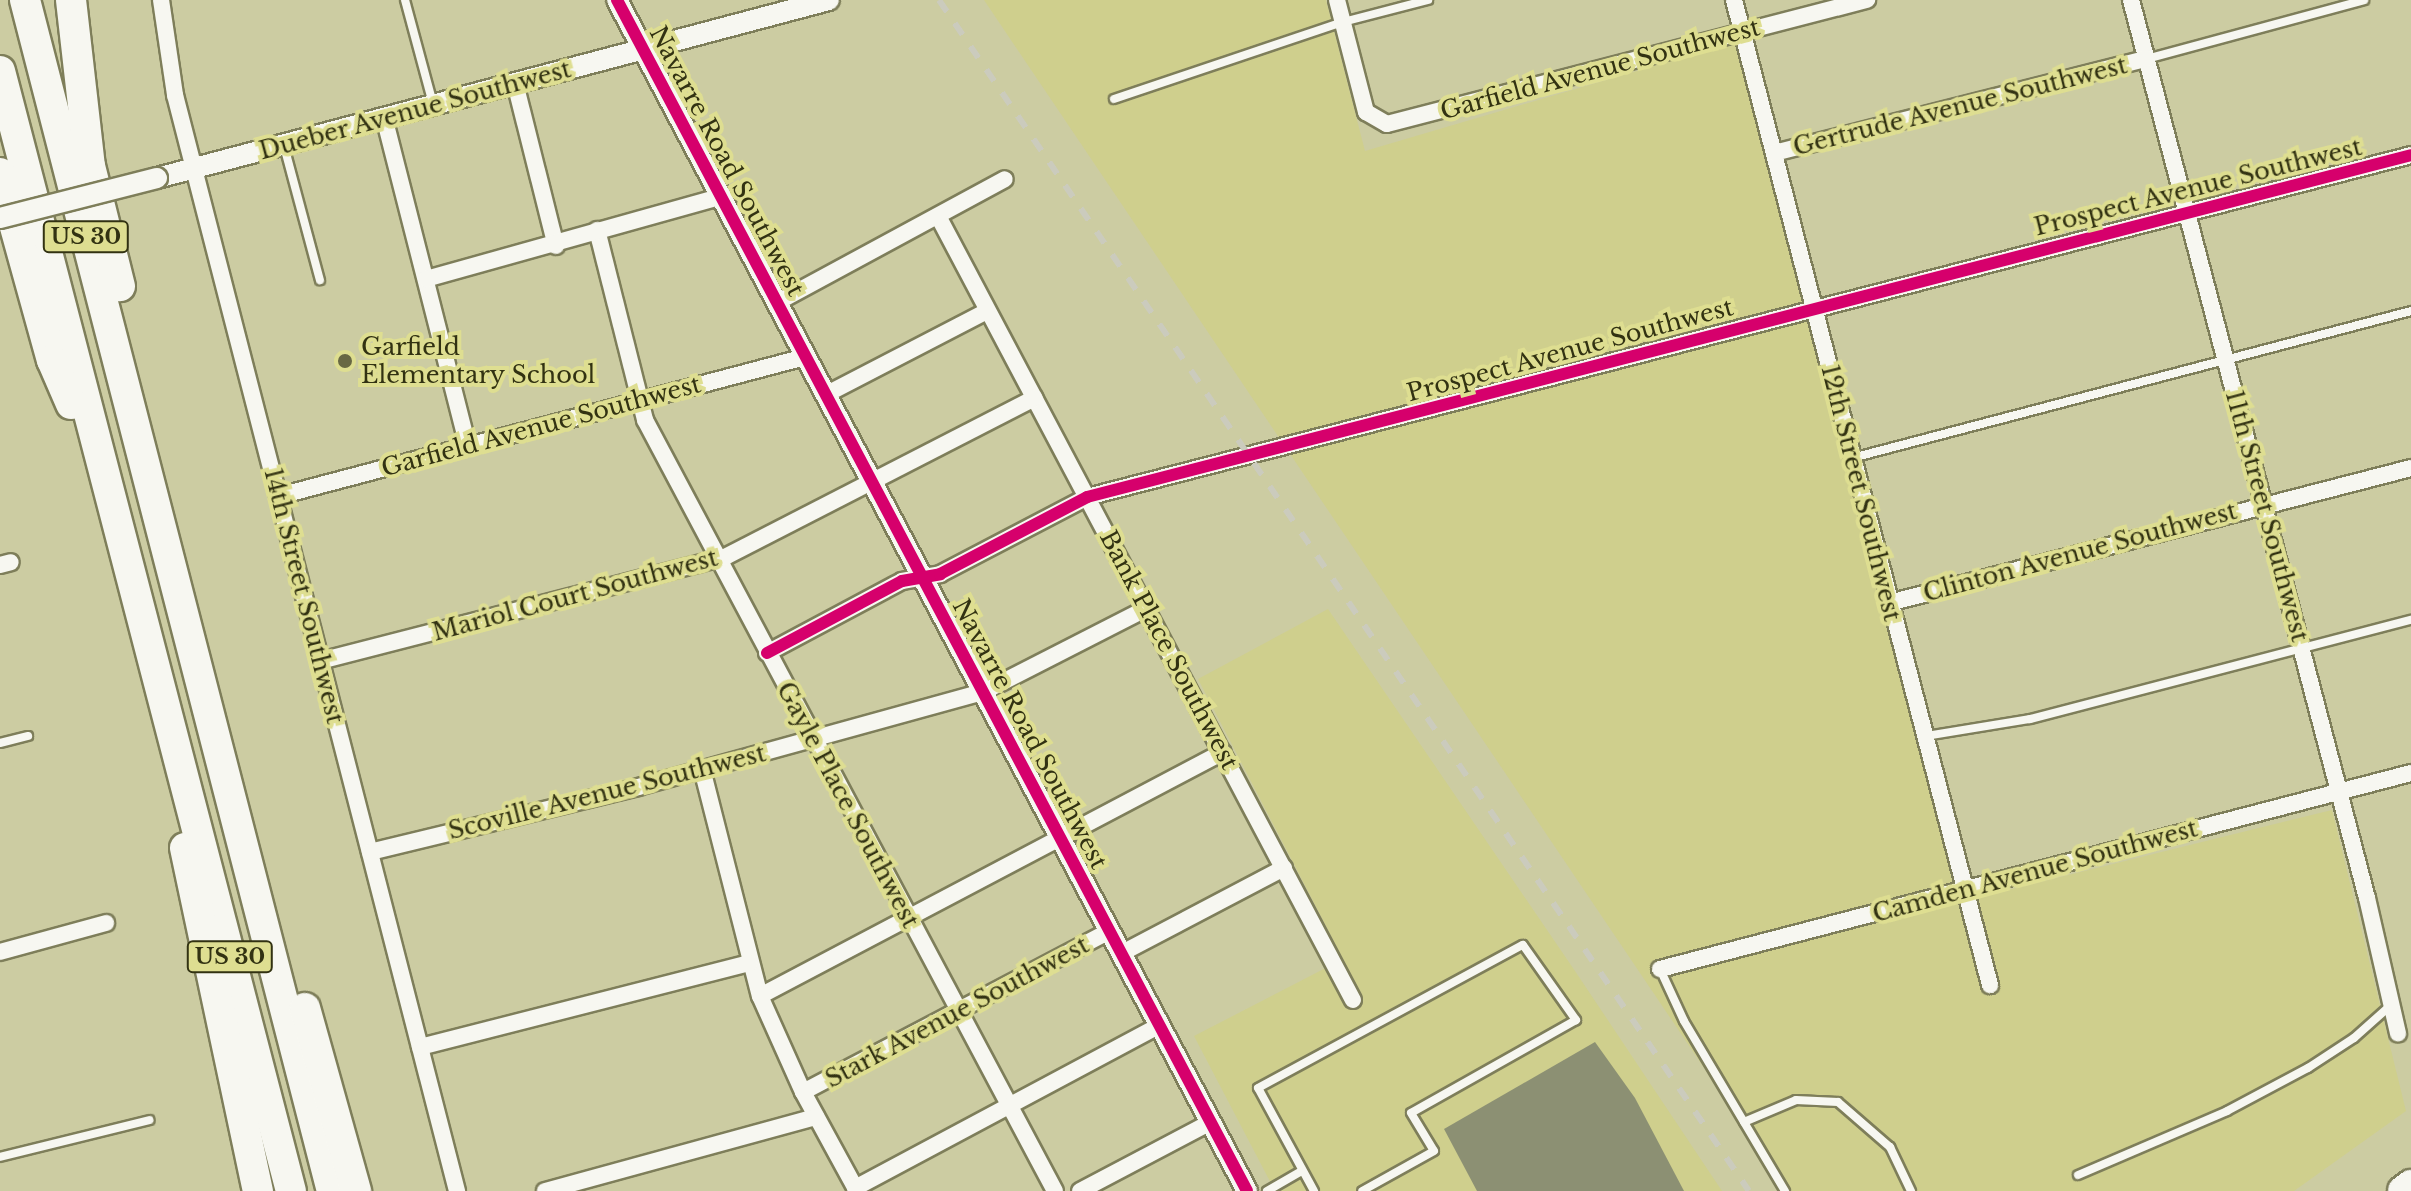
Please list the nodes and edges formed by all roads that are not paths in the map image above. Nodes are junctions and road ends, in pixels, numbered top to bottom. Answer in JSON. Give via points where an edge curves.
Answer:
{"nodes":[{"id":1,"x":25,"y":0,"type":"edge"},
{"id":2,"x":71,"y":0,"type":"edge"},
{"id":3,"x":161,"y":0,"type":"edge"},
{"id":4,"x":405,"y":0,"type":"edge"},
{"id":5,"x":617,"y":0,"type":"edge"},
{"id":6,"x":829,"y":0,"type":"edge"},
{"id":7,"x":1337,"y":0,"type":"edge"},
{"id":8,"x":1428,"y":0,"type":"edge"},
{"id":9,"x":1734,"y":0,"type":"edge"},
{"id":10,"x":1867,"y":0,"type":"edge"},
{"id":11,"x":2131,"y":0,"type":"edge"},
{"id":12,"x":2364,"y":0,"type":"edge"},
{"id":13,"x":1343,"y":22,"type":"junction"},
{"id":14,"x":1742,"y":31,"type":"junction"},
{"id":15,"x":643,"y":50,"type":"junction"},
{"id":16,"x":2146,"y":59,"type":"junction"},
{"id":17,"x":0,"y":71,"type":"edge"},
{"id":18,"x":515,"y":83,"type":"junction"},
{"id":19,"x":1114,"y":99,"type":"dead end"},
{"id":20,"x":433,"y":104,"type":"junction"},
{"id":21,"x":384,"y":117,"type":"junction"},
{"id":22,"x":283,"y":145,"type":"junction"},
{"id":23,"x":1774,"y":153,"type":"junction"},
{"id":24,"x":2411,"y":155,"type":"edge"},
{"id":25,"x":196,"y":167,"type":"junction"},
{"id":26,"x":0,"y":173,"type":"edge"},
{"id":27,"x":1005,"y":179,"type":"dead end"},
{"id":28,"x":720,"y":197,"type":"junction"},
{"id":29,"x":2187,"y":214,"type":"junction"},
{"id":30,"x":938,"y":216,"type":"junction"},
{"id":31,"x":0,"y":218,"type":"edge"},
{"id":32,"x":597,"y":230,"type":"junction"},
{"id":33,"x":556,"y":246,"type":"junction"},
{"id":34,"x":426,"y":279,"type":"junction"},
{"id":35,"x":320,"y":280,"type":"dead end"},
{"id":36,"x":776,"y":303,"type":"junction"},
{"id":37,"x":1814,"y":309,"type":"junction"},
{"id":38,"x":987,"y":311,"type":"junction"},
{"id":39,"x":2411,"y":311,"type":"edge"},
{"id":40,"x":805,"y":357,"type":"junction"},
{"id":41,"x":2226,"y":362,"type":"junction"},
{"id":42,"x":825,"y":395,"type":"junction"},
{"id":43,"x":1034,"y":398,"type":"junction"},
{"id":44,"x":640,"y":401,"type":"junction"},
{"id":45,"x":468,"y":446,"type":"junction"},
{"id":46,"x":1852,"y":458,"type":"junction"},
{"id":47,"x":2411,"y":468,"type":"edge"},
{"id":48,"x":149,"y":473,"type":"junction"},
{"id":49,"x":106,"y":484,"type":"junction"},
{"id":50,"x":872,"y":484,"type":"junction"},
{"id":51,"x":279,"y":496,"type":"junction"},
{"id":52,"x":1087,"y":497,"type":"junction"},
{"id":53,"x":2263,"y":504,"type":"junction"},
{"id":54,"x":716,"y":560,"type":"junction"},
{"id":55,"x":921,"y":577,"type":"junction"},
{"id":56,"x":1889,"y":603,"type":"junction"},
{"id":57,"x":1147,"y":608,"type":"junction"},
{"id":58,"x":2411,"y":620,"type":"edge"},
{"id":59,"x":2302,"y":650,"type":"junction"},
{"id":60,"x":767,"y":653,"type":"junction"},
{"id":61,"x":320,"y":661,"type":"junction"},
{"id":62,"x":983,"y":692,"type":"junction"},
{"id":63,"x":168,"y":723,"type":"junction"},
{"id":64,"x":216,"y":728,"type":"junction"},
{"id":65,"x":28,"y":736,"type":"dead end"},
{"id":66,"x":1924,"y":737,"type":"junction"},
{"id":67,"x":814,"y":739,"type":"junction"},
{"id":68,"x":0,"y":743,"type":"edge"},
{"id":69,"x":1223,"y":752,"type":"junction"},
{"id":70,"x":702,"y":769,"type":"junction"},
{"id":71,"x":2411,"y":773,"type":"edge"},
{"id":72,"x":2338,"y":791,"type":"junction"},
{"id":73,"x":1060,"y":837,"type":"junction"},
{"id":74,"x":370,"y":852,"type":"junction"},
{"id":75,"x":1284,"y":868,"type":"junction"},
{"id":76,"x":1964,"y":889,"type":"junction"},
{"id":77,"x":907,"y":918,"type":"junction"},
{"id":78,"x":106,"y":923,"type":"dead end"},
{"id":79,"x":1110,"y":931,"type":"junction"},
{"id":80,"x":0,"y":952,"type":"edge"},
{"id":81,"x":1122,"y":953,"type":"junction"},
{"id":82,"x":749,"y":963,"type":"junction"},
{"id":83,"x":1660,"y":969,"type":"joint"},
{"id":84,"x":1990,"y":985,"type":"dead end"},
{"id":85,"x":760,"y":996,"type":"junction"},
{"id":86,"x":1353,"y":1000,"type":"dead end"},
{"id":87,"x":2391,"y":1005,"type":"junction"},
{"id":88,"x":958,"y":1013,"type":"junction"},
{"id":89,"x":1160,"y":1025,"type":"junction"},
{"id":90,"x":2398,"y":1033,"type":"dead end"},
{"id":91,"x":420,"y":1047,"type":"junction"},
{"id":92,"x":803,"y":1092,"type":"junction"},
{"id":93,"x":1010,"y":1107,"type":"junction"},
{"id":94,"x":816,"y":1117,"type":"junction"},
{"id":95,"x":149,"y":1120,"type":"dead end"},
{"id":96,"x":1211,"y":1122,"type":"junction"},
{"id":97,"x":1744,"y":1122,"type":"junction"},
{"id":98,"x":0,"y":1157,"type":"edge"},
{"id":99,"x":1301,"y":1171,"type":"junction"},
{"id":100,"x":2078,"y":1175,"type":"dead end"},
{"id":101,"x":2411,"y":1185,"type":"edge"},
{"id":102,"x":856,"y":1189,"type":"edge"},
{"id":103,"x":258,"y":1191,"type":"edge"},
{"id":104,"x":291,"y":1191,"type":"edge"},
{"id":105,"x":332,"y":1191,"type":"edge"},
{"id":106,"x":356,"y":1191,"type":"edge"},
{"id":107,"x":457,"y":1191,"type":"edge"},
{"id":108,"x":545,"y":1191,"type":"edge"},
{"id":109,"x":1055,"y":1191,"type":"edge"},
{"id":110,"x":1080,"y":1191,"type":"edge"},
{"id":111,"x":1247,"y":1191,"type":"edge"},
{"id":112,"x":1267,"y":1191,"type":"edge"},
{"id":113,"x":1314,"y":1191,"type":"edge"},
{"id":114,"x":1362,"y":1191,"type":"edge"},
{"id":115,"x":1785,"y":1191,"type":"edge"},
{"id":116,"x":1911,"y":1191,"type":"edge"},
{"id":117,"x":2403,"y":1191,"type":"edge"}],
"edges":[{"from":1,"to":48,"type":"highway","number":"US 30"},
{"from":2,"to":48,"type":"highway","via":[[90,166],[148,398]]},
{"from":3,"to":25,"type":"street","name":"14th Street Southwest","via":[[175,95]]},
{"from":4,"to":20,"type":"lane"},
{"from":5,"to":15,"type":"street","name":"Navarre Road Southwest"},
{"from":6,"to":15,"type":"street","name":"Dueber Avenue Southwest"},
{"from":7,"to":13,"type":"street"},
{"from":8,"to":13,"type":"lane"},
{"from":9,"to":14,"type":"street","name":"12th Street Southwest"},
{"from":10,"to":14,"type":"street","name":"Garfield Avenue Southwest"},
{"from":11,"to":16,"type":"street","name":"11th Street Southwest"},
{"from":12,"to":16,"type":"lane"},
{"from":13,"to":14,"type":"street","name":"Garfield Avenue Southwest","via":[[1366,112],[1379,124]]},
{"from":13,"to":19,"type":"lane"},
{"from":14,"to":23,"type":"street","name":"12th Street Southwest"},
{"from":15,"to":18,"type":"street","name":"Dueber Avenue Southwest"},
{"from":15,"to":28,"type":"street","name":"Navarre Road Southwest"},
{"from":16,"to":23,"type":"street","name":"Gertrude Avenue Southwest"},
{"from":16,"to":29,"type":"street","name":"11th Street Southwest"},
{"from":17,"to":49,"type":"highway","number":"US 30"},
{"from":18,"to":20,"type":"street","name":"Dueber Avenue Southwest"},
{"from":18,"to":33,"type":"street"},
{"from":20,"to":21,"type":"street","name":"Dueber Avenue Southwest"},
{"from":21,"to":22,"type":"street","name":"Dueber Avenue Southwest"},
{"from":21,"to":34,"type":"street"},
{"from":22,"to":25,"type":"street","name":"Dueber Avenue Southwest"},
{"from":22,"to":35,"type":"lane"},
{"from":23,"to":37,"type":"street","name":"12th Street Southwest"},
{"from":24,"to":29,"type":"street","name":"Prospect Avenue Southwest"},
{"from":25,"to":31,"type":"street","name":"Dueber Avenue Southwest","bridge":true},
{"from":25,"to":51,"type":"street","name":"14th Street Southwest"},
{"from":26,"to":49,"type":"highway","via":[[52,360]]},
{"from":27,"to":30,"type":"street"},
{"from":28,"to":32,"type":"street"},
{"from":28,"to":36,"type":"street","name":"Navarre Road Southwest"},
{"from":29,"to":37,"type":"street","name":"Prospect Avenue Southwest"},
{"from":29,"to":41,"type":"street","name":"11th Street Southwest"},
{"from":30,"to":36,"type":"street"},
{"from":30,"to":38,"type":"street","name":"Bank Place Southwest"},
{"from":32,"to":33,"type":"street"},
{"from":32,"to":44,"type":"street","name":"Gayle Place Southwest"},
{"from":33,"to":34,"type":"street"},
{"from":34,"to":45,"type":"street"},
{"from":36,"to":40,"type":"street","name":"Navarre Road Southwest"},
{"from":37,"to":46,"type":"street","name":"12th Street Southwest"},
{"from":37,"to":52,"type":"street","name":"Prospect Avenue Southwest"},
{"from":38,"to":42,"type":"street"},
{"from":38,"to":43,"type":"street","name":"Bank Place Southwest"},
{"from":39,"to":41,"type":"lane"},
{"from":40,"to":42,"type":"street","name":"Navarre Road Southwest"},
{"from":40,"to":44,"type":"street","name":"Garfield Avenue Southwest"},
{"from":41,"to":46,"type":"lane"},
{"from":41,"to":53,"type":"street","name":"11th Street Southwest"},
{"from":42,"to":50,"type":"street","name":"Navarre Road Southwest"},
{"from":43,"to":50,"type":"street","name":"Mariol Court Southwest"},
{"from":43,"to":52,"type":"street","name":"Bank Place Southwest"},
{"from":44,"to":45,"type":"street","name":"Garfield Avenue Southwest"},
{"from":44,"to":54,"type":"street","name":"Gayle Place Southwest"},
{"from":45,"to":51,"type":"street","name":"Garfield Avenue Southwest"},
{"from":46,"to":56,"type":"street","name":"12th Street Southwest"},
{"from":47,"to":53,"type":"street","name":"Clinton Avenue Southwest"},
{"from":48,"to":64,"type":"highway","number":"US 30"},
{"from":49,"to":63,"type":"highway","number":"US 30"},
{"from":50,"to":54,"type":"street","name":"Mariol Court Southwest"},
{"from":50,"to":55,"type":"street","name":"Navarre Road Southwest"},
{"from":51,"to":61,"type":"street","name":"14th Street Southwest"},
{"from":52,"to":55,"type":"street","name":"Prospect Avenue Southwest","via":[[940,574]]},
{"from":52,"to":57,"type":"street","name":"Bank Place Southwest"},
{"from":53,"to":56,"type":"street","name":"Clinton Avenue Southwest"},
{"from":53,"to":59,"type":"street","name":"11th Street Southwest"},
{"from":54,"to":60,"type":"street","name":"Gayle Place Southwest"},
{"from":54,"to":61,"type":"street","name":"Mariol Court Southwest"},
{"from":55,"to":60,"type":"street","name":"Prospect Avenue Southwest","via":[[902,581]]},
{"from":55,"to":62,"type":"street","name":"Navarre Road Southwest"},
{"from":56,"to":66,"type":"street","name":"12th Street Southwest"},
{"from":57,"to":62,"type":"street","name":"Scoville Avenue Southwest"},
{"from":57,"to":69,"type":"street","name":"Bank Place Southwest"},
{"from":58,"to":59,"type":"lane"},
{"from":59,"to":66,"type":"lane","via":[[2030,719]]},
{"from":59,"to":72,"type":"street","name":"11th Street Southwest"},
{"from":60,"to":67,"type":"street","name":"Gayle Place Southwest"},
{"from":61,"to":74,"type":"street","name":"14th Street Southwest"},
{"from":62,"to":67,"type":"street","name":"Scoville Avenue Southwest"},
{"from":62,"to":73,"type":"street","name":"Navarre Road Southwest"},
{"from":63,"to":103,"type":"highway","via":[[190,888]]},
{"from":63,"to":104,"type":"highway","number":"US 30"},
{"from":64,"to":105,"type":"highway","number":"US 30"},
{"from":64,"to":106,"type":"highway","via":[[293,964]]},
{"from":65,"to":68,"type":"lane"},
{"from":66,"to":76,"type":"street","name":"12th Street Southwest"},
{"from":67,"to":70,"type":"street","name":"Scoville Avenue Southwest"},
{"from":67,"to":77,"type":"street","name":"Gayle Place Southwest"},
{"from":69,"to":73,"type":"street"},
{"from":69,"to":75,"type":"street","name":"Bank Place Southwest"},
{"from":70,"to":74,"type":"street","name":"Scoville Avenue Southwest"},
{"from":70,"to":82,"type":"street"},
{"from":71,"to":72,"type":"street","name":"Camden Avenue Southwest"},
{"from":72,"to":76,"type":"street","name":"Camden Avenue Southwest"},
{"from":72,"to":87,"type":"street","name":"11th Street Southwest"},
{"from":73,"to":77,"type":"street"},
{"from":73,"to":79,"type":"street","name":"Navarre Road Southwest"},
{"from":74,"to":91,"type":"street","name":"14th Street Southwest"},
{"from":75,"to":81,"type":"street"},
{"from":75,"to":86,"type":"street","name":"Bank Place Southwest"},
{"from":76,"to":83,"type":"street","name":"Camden Avenue Southwest"},
{"from":76,"to":84,"type":"street","name":"12th Street Southwest"},
{"from":77,"to":85,"type":"street"},
{"from":77,"to":88,"type":"street","name":"Gayle Place Southwest"},
{"from":78,"to":80,"type":"street"},
{"from":79,"to":81,"type":"street","name":"Navarre Road Southwest"},
{"from":79,"to":88,"type":"street","name":"Stark Avenue Southwest"},
{"from":81,"to":89,"type":"street","name":"Navarre Road Southwest"},
{"from":82,"to":85,"type":"street"},
{"from":82,"to":91,"type":"street"},
{"from":83,"to":97,"type":"lane"},
{"from":85,"to":92,"type":"street"},
{"from":87,"to":90,"type":"street","name":"11th Street Southwest"},
{"from":87,"to":100,"type":"lane","via":[[2308,1068],[2227,1111]]},
{"from":88,"to":92,"type":"street","name":"Stark Avenue Southwest"},
{"from":88,"to":93,"type":"street","name":"Gayle Place Southwest"},
{"from":89,"to":93,"type":"street"},
{"from":89,"to":96,"type":"street","name":"Navarre Road Southwest"},
{"from":91,"to":107,"type":"street","name":"14th Street Southwest"},
{"from":92,"to":94,"type":"street"},
{"from":93,"to":102,"type":"street"},
{"from":93,"to":109,"type":"street","name":"Gayle Place Southwest"},
{"from":94,"to":102,"type":"street"},
{"from":94,"to":108,"type":"street","name":"Stark Avenue Southwest"},
{"from":95,"to":98,"type":"lane"},
{"from":96,"to":110,"type":"street"},
{"from":96,"to":111,"type":"street","name":"Navarre Road Southwest"},
{"from":97,"to":115,"type":"lane"},
{"from":97,"to":116,"type":"lane","via":[[1796,1100],[1838,1102],[1890,1147]]},
{"from":99,"to":112,"type":"lane"},
{"from":99,"to":113,"type":"lane"},
{"from":99,"to":114,"type":"lane","via":[[1258,1088],[1523,945],[1576,1020],[1411,1113],[1434,1151]]},
{"from":101,"to":117,"type":"highway"}]}
